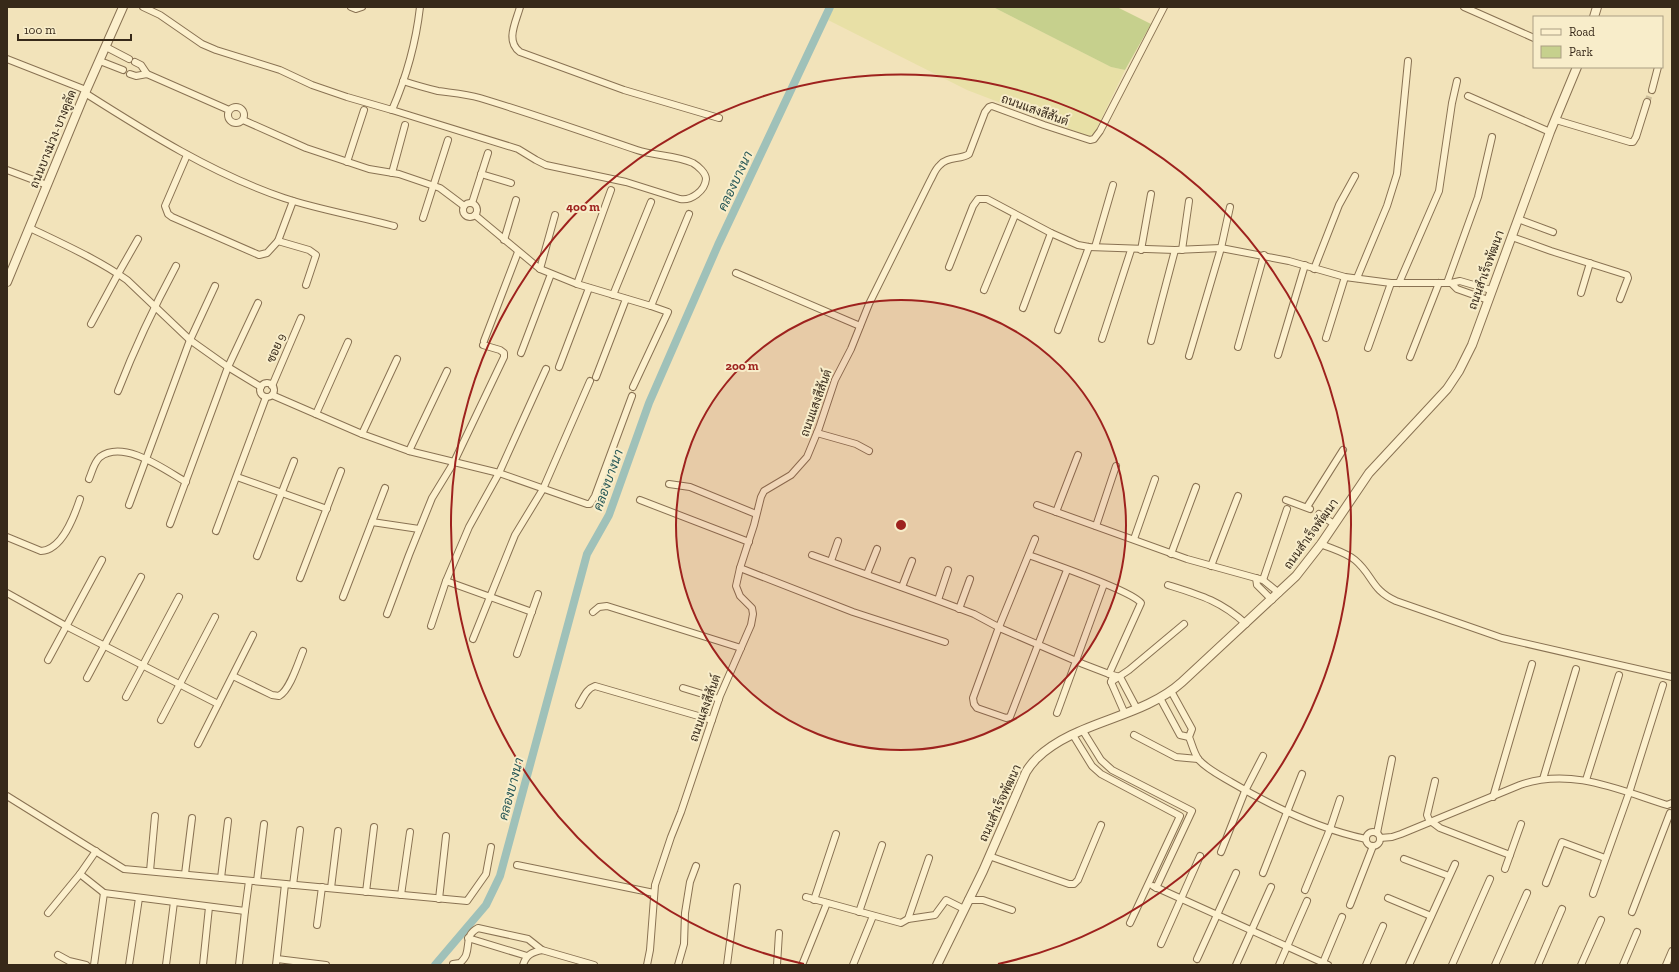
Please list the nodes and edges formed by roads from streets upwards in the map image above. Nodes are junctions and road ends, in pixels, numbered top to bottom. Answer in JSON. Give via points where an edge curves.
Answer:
{"nodes":[{"id":1,"x":123,"y":7,"type":"edge"},
{"id":2,"x":143,"y":7,"type":"edge"},
{"id":3,"x":351,"y":7,"type":"edge"},
{"id":4,"x":362,"y":7,"type":"edge"},
{"id":5,"x":420,"y":7,"type":"edge"},
{"id":6,"x":520,"y":7,"type":"edge"},
{"id":7,"x":1164,"y":7,"type":"edge"},
{"id":8,"x":1464,"y":7,"type":"edge"},
{"id":9,"x":1533,"y":38,"type":"edge"},
{"id":10,"x":106,"y":47,"type":"junction"},
{"id":11,"x":7,"y":59,"type":"edge"},
{"id":12,"x":129,"y":59,"type":"dead end"},
{"id":13,"x":100,"y":61,"type":"junction"},
{"id":14,"x":1408,"y":61,"type":"dead end"},
{"id":15,"x":135,"y":62,"type":"dead end"},
{"id":16,"x":1577,"y":68,"type":"edge"},
{"id":17,"x":1658,"y":68,"type":"edge"},
{"id":18,"x":123,"y":70,"type":"dead end"},
{"id":19,"x":130,"y":74,"type":"dead end"},
{"id":20,"x":147,"y":74,"type":"junction"},
{"id":21,"x":403,"y":81,"type":"junction"},
{"id":22,"x":1457,"y":81,"type":"dead end"},
{"id":23,"x":1652,"y":90,"type":"tunnel mouth"},
{"id":24,"x":86,"y":91,"type":"junction"},
{"id":25,"x":1468,"y":96,"type":"dead end"},
{"id":26,"x":1647,"y":102,"type":"tunnel mouth"},
{"id":27,"x":229,"y":110,"type":"junction"},
{"id":28,"x":364,"y":110,"type":"dead end"},
{"id":29,"x":392,"y":110,"type":"junction"},
{"id":30,"x":719,"y":118,"type":"dead end"},
{"id":31,"x":243,"y":120,"type":"junction"},
{"id":32,"x":1556,"y":120,"type":"junction"},
{"id":33,"x":405,"y":125,"type":"dead end"},
{"id":34,"x":1550,"y":132,"type":"junction"},
{"id":35,"x":1492,"y":137,"type":"dead end"},
{"id":36,"x":448,"y":140,"type":"dead end"},
{"id":37,"x":488,"y":153,"type":"dead end"},
{"id":38,"x":188,"y":155,"type":"junction"},
{"id":39,"x":347,"y":162,"type":"junction"},
{"id":40,"x":7,"y":170,"type":"edge"},
{"id":41,"x":392,"y":173,"type":"junction"},
{"id":42,"x":481,"y":174,"type":"junction"},
{"id":43,"x":1355,"y":176,"type":"dead end"},
{"id":44,"x":511,"y":183,"type":"dead end"},
{"id":45,"x":433,"y":185,"type":"junction"},
{"id":46,"x":1113,"y":185,"type":"dead end"},
{"id":47,"x":47,"y":186,"type":"junction"},
{"id":48,"x":611,"y":190,"type":"dead end"},
{"id":49,"x":1151,"y":194,"type":"dead end"},
{"id":50,"x":293,"y":200,"type":"junction"},
{"id":51,"x":516,"y":200,"type":"dead end"},
{"id":52,"x":1189,"y":201,"type":"dead end"},
{"id":53,"x":651,"y":202,"type":"dead end"},
{"id":54,"x":472,"y":203,"type":"junction"},
{"id":55,"x":464,"y":206,"type":"junction"},
{"id":56,"x":1230,"y":208,"type":"dead end"},
{"id":57,"x":689,"y":214,"type":"dead end"},
{"id":58,"x":1015,"y":214,"type":"junction"},
{"id":59,"x":475,"y":215,"type":"junction"},
{"id":60,"x":556,"y":215,"type":"dead end"},
{"id":61,"x":422,"y":218,"type":"dead end"},
{"id":62,"x":1518,"y":219,"type":"junction"},
{"id":63,"x":394,"y":226,"type":"dead end"},
{"id":64,"x":30,"y":228,"type":"junction"},
{"id":65,"x":1553,"y":232,"type":"dead end"},
{"id":66,"x":1051,"y":233,"type":"junction"},
{"id":67,"x":1512,"y":237,"type":"junction"},
{"id":68,"x":138,"y":239,"type":"dead end"},
{"id":69,"x":504,"y":240,"type":"junction"},
{"id":70,"x":278,"y":241,"type":"junction"},
{"id":71,"x":1092,"y":247,"type":"junction"},
{"id":72,"x":1221,"y":248,"type":"junction"},
{"id":73,"x":1131,"y":250,"type":"junction"},
{"id":74,"x":1141,"y":250,"type":"junction"},
{"id":75,"x":1178,"y":250,"type":"junction"},
{"id":76,"x":518,"y":252,"type":"junction"},
{"id":77,"x":1264,"y":255,"type":"junction"},
{"id":78,"x":1590,"y":263,"type":"junction"},
{"id":79,"x":1305,"y":265,"type":"junction"},
{"id":80,"x":176,"y":266,"type":"dead end"},
{"id":81,"x":949,"y":267,"type":"dead end"},
{"id":82,"x":1314,"y":268,"type":"junction"},
{"id":83,"x":540,"y":269,"type":"junction"},
{"id":84,"x":736,"y":273,"type":"dead end"},
{"id":85,"x":118,"y":274,"type":"junction"},
{"id":86,"x":551,"y":274,"type":"junction"},
{"id":87,"x":1345,"y":276,"type":"junction"},
{"id":88,"x":1357,"y":278,"type":"junction"},
{"id":89,"x":7,"y":282,"type":"edge"},
{"id":90,"x":1399,"y":282,"type":"junction"},
{"id":91,"x":1439,"y":282,"type":"junction"},
{"id":92,"x":1391,"y":283,"type":"junction"},
{"id":93,"x":1449,"y":283,"type":"junction"},
{"id":94,"x":577,"y":284,"type":"junction"},
{"id":95,"x":306,"y":285,"type":"dead end"},
{"id":96,"x":216,"y":286,"type":"dead end"},
{"id":97,"x":589,"y":288,"type":"junction"},
{"id":98,"x":984,"y":290,"type":"dead end"},
{"id":99,"x":1491,"y":290,"type":"junction"},
{"id":100,"x":1581,"y":293,"type":"dead end"},
{"id":101,"x":613,"y":295,"type":"junction"},
{"id":102,"x":626,"y":299,"type":"junction"},
{"id":103,"x":1620,"y":299,"type":"dead end"},
{"id":104,"x":1488,"y":300,"type":"junction"},
{"id":105,"x":258,"y":304,"type":"dead end"},
{"id":106,"x":154,"y":306,"type":"junction"},
{"id":107,"x":651,"y":306,"type":"junction"},
{"id":108,"x":1023,"y":308,"type":"dead end"},
{"id":109,"x":301,"y":318,"type":"dead end"},
{"id":110,"x":91,"y":324,"type":"dead end"},
{"id":111,"x":860,"y":326,"type":"junction"},
{"id":112,"x":1058,"y":330,"type":"dead end"},
{"id":113,"x":1326,"y":338,"type":"dead end"},
{"id":114,"x":1102,"y":339,"type":"dead end"},
{"id":115,"x":190,"y":340,"type":"junction"},
{"id":116,"x":1150,"y":341,"type":"dead end"},
{"id":117,"x":348,"y":342,"type":"dead end"},
{"id":118,"x":1238,"y":347,"type":"dead end"},
{"id":119,"x":1368,"y":348,"type":"dead end"},
{"id":120,"x":521,"y":353,"type":"dead end"},
{"id":121,"x":1278,"y":355,"type":"dead end"},
{"id":122,"x":1189,"y":356,"type":"dead end"},
{"id":123,"x":1410,"y":357,"type":"dead end"},
{"id":124,"x":397,"y":359,"type":"dead end"},
{"id":125,"x":228,"y":367,"type":"junction"},
{"id":126,"x":559,"y":367,"type":"dead end"},
{"id":127,"x":546,"y":369,"type":"dead end"},
{"id":128,"x":447,"y":371,"type":"dead end"},
{"id":129,"x":596,"y":377,"type":"dead end"},
{"id":130,"x":590,"y":381,"type":"dead end"},
{"id":131,"x":272,"y":386,"type":"junction"},
{"id":132,"x":261,"y":387,"type":"junction"},
{"id":133,"x":633,"y":387,"type":"dead end"},
{"id":134,"x":118,"y":391,"type":"dead end"},
{"id":135,"x":269,"y":396,"type":"junction"},
{"id":136,"x":632,"y":396,"type":"dead end"},
{"id":137,"x":316,"y":414,"type":"junction"},
{"id":138,"x":817,"y":433,"type":"junction"},
{"id":139,"x":362,"y":434,"type":"junction"},
{"id":140,"x":1343,"y":450,"type":"dead end"},
{"id":141,"x":409,"y":451,"type":"junction"},
{"id":142,"x":869,"y":451,"type":"dead end"},
{"id":143,"x":1078,"y":455,"type":"dead end"},
{"id":144,"x":146,"y":459,"type":"junction"},
{"id":145,"x":294,"y":461,"type":"dead end"},
{"id":146,"x":454,"y":462,"type":"junction"},
{"id":147,"x":1116,"y":466,"type":"dead end"},
{"id":148,"x":341,"y":471,"type":"dead end"},
{"id":149,"x":499,"y":473,"type":"junction"},
{"id":150,"x":237,"y":477,"type":"junction"},
{"id":151,"x":89,"y":479,"type":"dead end"},
{"id":152,"x":1155,"y":479,"type":"dead end"},
{"id":153,"x":186,"y":482,"type":"junction"},
{"id":154,"x":669,"y":484,"type":"dead end"},
{"id":155,"x":1196,"y":487,"type":"dead end"},
{"id":156,"x":385,"y":488,"type":"dead end"},
{"id":157,"x":543,"y":488,"type":"junction"},
{"id":158,"x":281,"y":493,"type":"junction"},
{"id":159,"x":1238,"y":496,"type":"dead end"},
{"id":160,"x":80,"y":499,"type":"dead end"},
{"id":161,"x":640,"y":500,"type":"dead end"},
{"id":162,"x":1286,"y":500,"type":"dead end"},
{"id":163,"x":129,"y":505,"type":"dead end"},
{"id":164,"x":1037,"y":505,"type":"dead end"},
{"id":165,"x":327,"y":509,"type":"junction"},
{"id":166,"x":1287,"y":509,"type":"dead end"},
{"id":167,"x":1056,"y":512,"type":"junction"},
{"id":168,"x":756,"y":514,"type":"junction"},
{"id":169,"x":1319,"y":514,"type":"dead end"},
{"id":170,"x":372,"y":522,"type":"junction"},
{"id":171,"x":170,"y":524,"type":"dead end"},
{"id":172,"x":1334,"y":524,"type":"junction"},
{"id":173,"x":1096,"y":526,"type":"junction"},
{"id":174,"x":419,"y":529,"type":"junction"},
{"id":175,"x":216,"y":531,"type":"dead end"},
{"id":176,"x":7,"y":537,"type":"edge"},
{"id":177,"x":1035,"y":539,"type":"dead end"},
{"id":178,"x":1134,"y":539,"type":"junction"},
{"id":179,"x":838,"y":541,"type":"dead end"},
{"id":180,"x":748,"y":542,"type":"junction"},
{"id":181,"x":1321,"y":544,"type":"junction"},
{"id":182,"x":877,"y":549,"type":"dead end"},
{"id":183,"x":1171,"y":554,"type":"junction"},
{"id":184,"x":812,"y":555,"type":"dead end"},
{"id":185,"x":1029,"y":555,"type":"junction"},
{"id":186,"x":257,"y":556,"type":"dead end"},
{"id":187,"x":102,"y":560,"type":"dead end"},
{"id":188,"x":831,"y":561,"type":"junction"},
{"id":189,"x":912,"y":561,"type":"dead end"},
{"id":190,"x":1211,"y":566,"type":"junction"},
{"id":191,"x":740,"y":568,"type":"junction"},
{"id":192,"x":948,"y":570,"type":"dead end"},
{"id":193,"x":1067,"y":570,"type":"junction"},
{"id":194,"x":867,"y":574,"type":"junction"},
{"id":195,"x":141,"y":577,"type":"dead end"},
{"id":196,"x":300,"y":578,"type":"dead end"},
{"id":197,"x":1256,"y":578,"type":"junction"},
{"id":198,"x":970,"y":579,"type":"dead end"},
{"id":199,"x":1263,"y":580,"type":"junction"},
{"id":200,"x":446,"y":581,"type":"junction"},
{"id":201,"x":1104,"y":584,"type":"junction"},
{"id":202,"x":1168,"y":585,"type":"dead end"},
{"id":203,"x":902,"y":587,"type":"junction"},
{"id":204,"x":7,"y":593,"type":"edge"},
{"id":205,"x":1279,"y":593,"type":"junction"},
{"id":206,"x":538,"y":594,"type":"dead end"},
{"id":207,"x":343,"y":597,"type":"dead end"},
{"id":208,"x":490,"y":597,"type":"junction"},
{"id":209,"x":179,"y":598,"type":"dead end"},
{"id":210,"x":938,"y":600,"type":"junction"},
{"id":211,"x":1272,"y":600,"type":"junction"},
{"id":212,"x":959,"y":609,"type":"junction"},
{"id":213,"x":532,"y":612,"type":"junction"},
{"id":214,"x":593,"y":612,"type":"dead end"},
{"id":215,"x":387,"y":614,"type":"dead end"},
{"id":216,"x":215,"y":617,"type":"dead end"},
{"id":217,"x":1184,"y":624,"type":"dead end"},
{"id":218,"x":1246,"y":624,"type":"junction"},
{"id":219,"x":66,"y":626,"type":"junction"},
{"id":220,"x":431,"y":626,"type":"dead end"},
{"id":221,"x":999,"y":627,"type":"junction"},
{"id":222,"x":253,"y":636,"type":"dead end"},
{"id":223,"x":473,"y":639,"type":"dead end"},
{"id":224,"x":945,"y":642,"type":"dead end"},
{"id":225,"x":105,"y":645,"type":"junction"},
{"id":226,"x":1039,"y":645,"type":"junction"},
{"id":227,"x":740,"y":648,"type":"junction"},
{"id":228,"x":304,"y":651,"type":"dead end"},
{"id":229,"x":516,"y":654,"type":"dead end"},
{"id":230,"x":48,"y":660,"type":"dead end"},
{"id":231,"x":1076,"y":660,"type":"junction"},
{"id":232,"x":1532,"y":664,"type":"dead end"},
{"id":233,"x":142,"y":665,"type":"junction"},
{"id":234,"x":1576,"y":669,"type":"dead end"},
{"id":235,"x":1619,"y":675,"type":"dead end"},
{"id":236,"x":233,"y":676,"type":"junction"},
{"id":237,"x":1114,"y":676,"type":"junction"},
{"id":238,"x":1672,"y":677,"type":"edge"},
{"id":239,"x":87,"y":678,"type":"dead end"},
{"id":240,"x":180,"y":684,"type":"junction"},
{"id":241,"x":1663,"y":685,"type":"dead end"},
{"id":242,"x":683,"y":688,"type":"dead end"},
{"id":243,"x":1172,"y":691,"type":"junction"},
{"id":244,"x":126,"y":697,"type":"dead end"},
{"id":245,"x":1160,"y":698,"type":"junction"},
{"id":246,"x":719,"y":699,"type":"junction"},
{"id":247,"x":218,"y":704,"type":"junction"},
{"id":248,"x":579,"y":705,"type":"dead end"},
{"id":249,"x":1137,"y":709,"type":"junction"},
{"id":250,"x":1057,"y":713,"type":"dead end"},
{"id":251,"x":1125,"y":714,"type":"junction"},
{"id":252,"x":162,"y":720,"type":"dead end"},
{"id":253,"x":712,"y":720,"type":"junction"},
{"id":254,"x":1083,"y":730,"type":"junction"},
{"id":255,"x":1073,"y":735,"type":"junction"},
{"id":256,"x":1134,"y":735,"type":"dead end"},
{"id":257,"x":1189,"y":737,"type":"junction"},
{"id":258,"x":198,"y":744,"type":"dead end"},
{"id":259,"x":1263,"y":756,"type":"dead end"},
{"id":260,"x":1198,"y":759,"type":"junction"},
{"id":261,"x":1392,"y":759,"type":"dead end"},
{"id":262,"x":1302,"y":774,"type":"dead end"},
{"id":263,"x":1544,"y":779,"type":"junction"},
{"id":264,"x":1586,"y":780,"type":"junction"},
{"id":265,"x":1435,"y":781,"type":"dead end"},
{"id":266,"x":1140,"y":784,"type":"junction"},
{"id":267,"x":1245,"y":791,"type":"junction"},
{"id":268,"x":1136,"y":793,"type":"junction"},
{"id":269,"x":1629,"y":793,"type":"junction"},
{"id":270,"x":7,"y":796,"type":"edge"},
{"id":271,"x":1493,"y":797,"type":"junction"},
{"id":272,"x":1340,"y":799,"type":"dead end"},
{"id":273,"x":1670,"y":804,"type":"edge"},
{"id":274,"x":1192,"y":811,"type":"junction"},
{"id":275,"x":1286,"y":811,"type":"junction"},
{"id":276,"x":1671,"y":813,"type":"edge"},
{"id":277,"x":156,"y":816,"type":"dead end"},
{"id":278,"x":1180,"y":816,"type":"junction"},
{"id":279,"x":192,"y":818,"type":"dead end"},
{"id":280,"x":228,"y":821,"type":"dead end"},
{"id":281,"x":1431,"y":822,"type":"junction"},
{"id":282,"x":264,"y":824,"type":"dead end"},
{"id":283,"x":1521,"y":824,"type":"dead end"},
{"id":284,"x":1101,"y":825,"type":"dead end"},
{"id":285,"x":374,"y":827,"type":"dead end"},
{"id":286,"x":1330,"y":829,"type":"junction"},
{"id":287,"x":300,"y":830,"type":"dead end"},
{"id":288,"x":338,"y":831,"type":"dead end"},
{"id":289,"x":410,"y":832,"type":"dead end"},
{"id":290,"x":836,"y":834,"type":"dead end"},
{"id":291,"x":446,"y":836,"type":"dead end"},
{"id":292,"x":1378,"y":836,"type":"junction"},
{"id":293,"x":1366,"y":840,"type":"junction"},
{"id":294,"x":882,"y":845,"type":"dead end"},
{"id":295,"x":1373,"y":846,"type":"junction"},
{"id":296,"x":491,"y":847,"type":"dead end"},
{"id":297,"x":96,"y":851,"type":"junction"},
{"id":298,"x":1221,"y":852,"type":"dead end"},
{"id":299,"x":1510,"y":854,"type":"junction"},
{"id":300,"x":989,"y":856,"type":"junction"},
{"id":301,"x":1200,"y":856,"type":"dead end"},
{"id":302,"x":929,"y":858,"type":"dead end"},
{"id":303,"x":1605,"y":858,"type":"junction"},
{"id":304,"x":1404,"y":859,"type":"dead end"},
{"id":305,"x":1455,"y":864,"type":"dead end"},
{"id":306,"x":516,"y":865,"type":"dead end"},
{"id":307,"x":696,"y":866,"type":"dead end"},
{"id":308,"x":1505,"y":869,"type":"dead end"},
{"id":309,"x":150,"y":871,"type":"junction"},
{"id":310,"x":1236,"y":873,"type":"dead end"},
{"id":311,"x":1263,"y":873,"type":"dead end"},
{"id":312,"x":80,"y":874,"type":"junction"},
{"id":313,"x":185,"y":874,"type":"junction"},
{"id":314,"x":1449,"y":876,"type":"junction"},
{"id":315,"x":221,"y":878,"type":"junction"},
{"id":316,"x":1490,"y":879,"type":"dead end"},
{"id":317,"x":249,"y":881,"type":"junction"},
{"id":318,"x":257,"y":881,"type":"junction"},
{"id":319,"x":1546,"y":883,"type":"dead end"},
{"id":320,"x":285,"y":884,"type":"junction"},
{"id":321,"x":1148,"y":884,"type":"junction"},
{"id":322,"x":293,"y":885,"type":"junction"},
{"id":323,"x":737,"y":887,"type":"dead end"},
{"id":324,"x":1271,"y":887,"type":"dead end"},
{"id":325,"x":322,"y":888,"type":"junction"},
{"id":326,"x":331,"y":888,"type":"junction"},
{"id":327,"x":1156,"y":888,"type":"junction"},
{"id":328,"x":1305,"y":890,"type":"dead end"},
{"id":329,"x":366,"y":892,"type":"junction"},
{"id":330,"x":104,"y":893,"type":"junction"},
{"id":331,"x":654,"y":893,"type":"junction"},
{"id":332,"x":1527,"y":893,"type":"dead end"},
{"id":333,"x":1593,"y":894,"type":"dead end"},
{"id":334,"x":401,"y":895,"type":"junction"},
{"id":335,"x":806,"y":897,"type":"dead end"},
{"id":336,"x":139,"y":898,"type":"junction"},
{"id":337,"x":1180,"y":898,"type":"junction"},
{"id":338,"x":1388,"y":898,"type":"dead end"},
{"id":339,"x":439,"y":899,"type":"junction"},
{"id":340,"x":814,"y":900,"type":"junction"},
{"id":341,"x":968,"y":900,"type":"junction"},
{"id":342,"x":1308,"y":901,"type":"dead end"},
{"id":343,"x":174,"y":902,"type":"junction"},
{"id":344,"x":827,"y":903,"type":"junction"},
{"id":345,"x":1350,"y":905,"type":"dead end"},
{"id":346,"x":209,"y":907,"type":"junction"},
{"id":347,"x":964,"y":909,"type":"junction"},
{"id":348,"x":1562,"y":909,"type":"dead end"},
{"id":349,"x":1012,"y":910,"type":"dead end"},
{"id":350,"x":245,"y":911,"type":"junction"},
{"id":351,"x":859,"y":912,"type":"junction"},
{"id":352,"x":1632,"y":912,"type":"dead end"},
{"id":353,"x":48,"y":913,"type":"dead end"},
{"id":354,"x":1217,"y":914,"type":"junction"},
{"id":355,"x":873,"y":916,"type":"junction"},
{"id":356,"x":1431,"y":916,"type":"junction"},
{"id":357,"x":1342,"y":917,"type":"dead end"},
{"id":358,"x":908,"y":919,"type":"junction"},
{"id":359,"x":1601,"y":920,"type":"dead end"},
{"id":360,"x":1130,"y":923,"type":"dead end"},
{"id":361,"x":316,"y":925,"type":"dead end"},
{"id":362,"x":1383,"y":926,"type":"dead end"},
{"id":363,"x":1252,"y":930,"type":"junction"},
{"id":364,"x":1637,"y":932,"type":"dead end"},
{"id":365,"x":779,"y":933,"type":"dead end"},
{"id":366,"x":468,"y":938,"type":"junction"},
{"id":367,"x":1161,"y":944,"type":"dead end"},
{"id":368,"x":1288,"y":947,"type":"junction"},
{"id":369,"x":542,"y":950,"type":"junction"},
{"id":370,"x":1672,"y":951,"type":"edge"},
{"id":371,"x":58,"y":955,"type":"dead end"},
{"id":372,"x":527,"y":956,"type":"junction"},
{"id":373,"x":1198,"y":959,"type":"dead end"},
{"id":374,"x":276,"y":962,"type":"edge"},
{"id":375,"x":312,"y":964,"type":"edge"},
{"id":376,"x":453,"y":964,"type":"edge"},
{"id":377,"x":1324,"y":964,"type":"edge"},
{"id":378,"x":86,"y":965,"type":"edge"},
{"id":379,"x":94,"y":965,"type":"edge"},
{"id":380,"x":129,"y":965,"type":"edge"},
{"id":381,"x":166,"y":965,"type":"edge"},
{"id":382,"x":203,"y":965,"type":"edge"},
{"id":383,"x":239,"y":965,"type":"edge"},
{"id":384,"x":326,"y":965,"type":"edge"},
{"id":385,"x":523,"y":965,"type":"edge"},
{"id":386,"x":594,"y":965,"type":"edge"},
{"id":387,"x":647,"y":965,"type":"edge"},
{"id":388,"x":678,"y":965,"type":"edge"},
{"id":389,"x":728,"y":965,"type":"edge"},
{"id":390,"x":777,"y":965,"type":"edge"},
{"id":391,"x":802,"y":965,"type":"edge"},
{"id":392,"x":853,"y":965,"type":"edge"},
{"id":393,"x":937,"y":965,"type":"edge"},
{"id":394,"x":1236,"y":965,"type":"edge"},
{"id":395,"x":1279,"y":965,"type":"edge"},
{"id":396,"x":1366,"y":965,"type":"edge"},
{"id":397,"x":1410,"y":965,"type":"edge"},
{"id":398,"x":1452,"y":965,"type":"edge"},
{"id":399,"x":1495,"y":965,"type":"edge"},
{"id":400,"x":1538,"y":965,"type":"edge"},
{"id":401,"x":1581,"y":965,"type":"edge"},
{"id":402,"x":1623,"y":965,"type":"edge"},
{"id":403,"x":1666,"y":965,"type":"edge"}],
"edges":[{"from":1,"to":10,"type":"street","name":"ถนนบางม่วง-บางคูลัด"},
{"from":2,"to":29,"type":"street","via":[[216,50],[280,70],[347,97]]},
{"from":3,"to":4,"type":"street"},
{"from":5,"to":21,"type":"street"},
{"from":6,"to":30,"type":"street","via":[[512,38],[515,48],[520,52],[624,90]]},
{"from":7,"to":111,"type":"street","name":"ถนนแสงสีสันต์","via":[[1094,139],[1044,126],[996,106],[989,107],[969,154],[966,157],[944,161],[935,171]]},
{"from":8,"to":9,"type":"street"},
{"from":10,"to":12,"type":"street"},
{"from":10,"to":13,"type":"street","name":"ถนนบางม่วง-บางคูลัด"},
{"from":11,"to":24,"type":"street"},
{"from":13,"to":18,"type":"street"},
{"from":13,"to":24,"type":"street","name":"ถนนบางม่วง-บางคูลัด"},
{"from":14,"to":88,"type":"street","via":[[1397,174],[1387,206]]},
{"from":15,"to":20,"type":"street"},
{"from":16,"to":32,"type":"street","name":"ถนนสำเร็จพัฒนา"},
{"from":17,"to":23,"type":"street"},
{"from":19,"to":20,"type":"street"},
{"from":20,"to":27,"type":"street"},
{"from":21,"to":29,"type":"street"},
{"from":21,"to":29,"type":"street","via":[[439,91],[479,97],[646,153],[684,160],[701,170],[706,176],[706,181],[698,193],[687,200],[680,199],[626,182],[546,165],[518,149]]},
{"from":22,"to":90,"type":"street","via":[[1439,191]]},
{"from":24,"to":38,"type":"street"},
{"from":24,"to":47,"type":"street","name":"ถนนบางม่วง-บางคูลัด"},
{"from":25,"to":34,"type":"street"},
{"from":26,"to":32,"type":"street","via":[[1633,142]]},
{"from":27,"to":31,"type":"street","via":[[231,122]]},
{"from":27,"to":31,"type":"street","via":[[233,107],[243,110]]},
{"from":28,"to":39,"type":"street"},
{"from":31,"to":39,"type":"street","via":[[306,148]]},
{"from":32,"to":34,"type":"street","name":"ถนนสำเร็จพัฒนา"},
{"from":33,"to":41,"type":"street"},
{"from":34,"to":62,"type":"street","name":"ถนนสำเร็จพัฒนา"},
{"from":35,"to":93,"type":"street","via":[[1478,197]]},
{"from":36,"to":45,"type":"street"},
{"from":37,"to":42,"type":"street"},
{"from":38,"to":50,"type":"street","via":[[237,179]]},
{"from":38,"to":70,"type":"street","via":[[165,206],[168,214],[259,255],[267,253]]},
{"from":39,"to":41,"type":"street"},
{"from":40,"to":47,"type":"street"},
{"from":41,"to":45,"type":"street"},
{"from":42,"to":44,"type":"street"},
{"from":42,"to":54,"type":"street"},
{"from":43,"to":82,"type":"street","via":[[1339,205]]},
{"from":45,"to":55,"type":"street"},
{"from":45,"to":61,"type":"street"},
{"from":46,"to":71,"type":"street"},
{"from":47,"to":64,"type":"street","name":"ถนนบางม่วง-บางคูลัด"},
{"from":48,"to":94,"type":"street"},
{"from":49,"to":74,"type":"street"},
{"from":50,"to":63,"type":"street"},
{"from":50,"to":70,"type":"street"},
{"from":51,"to":69,"type":"street"},
{"from":52,"to":75,"type":"street"},
{"from":53,"to":101,"type":"street"},
{"from":54,"to":55,"type":"street"},
{"from":54,"to":59,"type":"street","via":[[476,206]]},
{"from":55,"to":59,"type":"street","via":[[465,214],[469,217]]},
{"from":56,"to":72,"type":"street"},
{"from":57,"to":107,"type":"street"},
{"from":58,"to":66,"type":"street"},
{"from":58,"to":81,"type":"street","via":[[987,199],[978,199]]},
{"from":58,"to":98,"type":"street"},
{"from":59,"to":69,"type":"street"},
{"from":60,"to":83,"type":"street"},
{"from":62,"to":65,"type":"street"},
{"from":62,"to":67,"type":"street","name":"ถนนสำเร็จพัฒนา"},
{"from":64,"to":85,"type":"street"},
{"from":64,"to":89,"type":"street","name":"ถนนบางม่วง-บางคูลัด"},
{"from":66,"to":71,"type":"street","via":[[1078,245]]},
{"from":66,"to":108,"type":"street"},
{"from":67,"to":78,"type":"street"},
{"from":67,"to":99,"type":"street","name":"ถนนสำเร็จพัฒนา"},
{"from":68,"to":85,"type":"street"},
{"from":69,"to":76,"type":"street"},
{"from":70,"to":95,"type":"street","via":[[309,250],[316,255]]},
{"from":71,"to":73,"type":"street"},
{"from":71,"to":112,"type":"street"},
{"from":72,"to":75,"type":"street"},
{"from":72,"to":77,"type":"street"},
{"from":72,"to":122,"type":"street"},
{"from":73,"to":74,"type":"street"},
{"from":73,"to":114,"type":"street"},
{"from":74,"to":75,"type":"street"},
{"from":75,"to":116,"type":"street"},
{"from":76,"to":83,"type":"street"},
{"from":76,"to":146,"type":"street","via":[[483,343],[500,350],[504,357]]},
{"from":77,"to":79,"type":"street"},
{"from":77,"to":118,"type":"street"},
{"from":78,"to":100,"type":"street"},
{"from":78,"to":103,"type":"street","via":[[1627,275]]},
{"from":79,"to":82,"type":"street"},
{"from":79,"to":121,"type":"street"},
{"from":80,"to":106,"type":"street"},
{"from":82,"to":87,"type":"street"},
{"from":83,"to":86,"type":"street"},
{"from":84,"to":111,"type":"street"},
{"from":85,"to":106,"type":"street"},
{"from":85,"to":110,"type":"street"},
{"from":86,"to":94,"type":"street"},
{"from":86,"to":120,"type":"street"},
{"from":87,"to":88,"type":"street"},
{"from":87,"to":113,"type":"street"},
{"from":88,"to":92,"type":"street"},
{"from":90,"to":91,"type":"street"},
{"from":90,"to":92,"type":"street"},
{"from":91,"to":93,"type":"street"},
{"from":91,"to":123,"type":"street"},
{"from":92,"to":119,"type":"street"},
{"from":93,"to":99,"type":"street","via":[[1460,280]]},
{"from":93,"to":104,"type":"street","via":[[1457,290]]},
{"from":94,"to":97,"type":"street"},
{"from":96,"to":115,"type":"street"},
{"from":97,"to":101,"type":"street"},
{"from":97,"to":126,"type":"street"},
{"from":99,"to":104,"type":"street","name":"ถนนสำเร็จพัฒนา"},
{"from":101,"to":102,"type":"street"},
{"from":102,"to":107,"type":"street"},
{"from":102,"to":129,"type":"street"},
{"from":104,"to":172,"type":"street","name":"ถนนสำเร็จพัฒนา","via":[[1472,345],[1447,389],[1369,473]]},
{"from":105,"to":125,"type":"street"},
{"from":106,"to":115,"type":"street"},
{"from":106,"to":134,"type":"street"},
{"from":107,"to":133,"type":"street","via":[[668,312]]},
{"from":109,"to":131,"type":"street","name":"ซอย 9"},
{"from":111,"to":138,"type":"street","name":"ถนนแสงสีสันต์","via":[[835,380]]},
{"from":115,"to":125,"type":"street"},
{"from":115,"to":144,"type":"street"},
{"from":117,"to":137,"type":"street"},
{"from":124,"to":139,"type":"street"},
{"from":125,"to":132,"type":"street"},
{"from":125,"to":153,"type":"street"},
{"from":127,"to":149,"type":"street"},
{"from":128,"to":141,"type":"street"},
{"from":130,"to":157,"type":"street"},
{"from":131,"to":132,"type":"street","via":[[267,384]]},
{"from":131,"to":135,"type":"street","via":[[273,391]]},
{"from":132,"to":135,"type":"street","via":[[260,393]]},
{"from":135,"to":137,"type":"street"},
{"from":135,"to":150,"type":"street"},
{"from":136,"to":157,"type":"street","via":[[590,504]]},
{"from":137,"to":139,"type":"street"},
{"from":138,"to":142,"type":"street","via":[[856,444]]},
{"from":138,"to":168,"type":"street","name":"ถนนแสงสีสันต์","via":[[800,467],[764,491]]},
{"from":139,"to":141,"type":"street"},
{"from":140,"to":162,"type":"street","via":[[1308,508]]},
{"from":141,"to":146,"type":"street"},
{"from":143,"to":167,"type":"street"},
{"from":144,"to":151,"type":"street","via":[[127,452],[108,454],[95,463]]},
{"from":144,"to":153,"type":"street"},
{"from":144,"to":163,"type":"street"},
{"from":145,"to":158,"type":"street"},
{"from":146,"to":149,"type":"street"},
{"from":146,"to":174,"type":"street","via":[[432,498]]},
{"from":147,"to":173,"type":"street"},
{"from":148,"to":165,"type":"street"},
{"from":149,"to":157,"type":"street"},
{"from":149,"to":200,"type":"street","via":[[469,526]]},
{"from":150,"to":158,"type":"street"},
{"from":150,"to":175,"type":"street"},
{"from":152,"to":178,"type":"street"},
{"from":153,"to":171,"type":"street"},
{"from":154,"to":168,"type":"street","via":[[690,487]]},
{"from":155,"to":183,"type":"street"},
{"from":156,"to":170,"type":"street"},
{"from":157,"to":208,"type":"street","via":[[515,536]]},
{"from":158,"to":165,"type":"street"},
{"from":158,"to":186,"type":"street"},
{"from":159,"to":190,"type":"street"},
{"from":160,"to":176,"type":"street","via":[[61,540],[54,547],[41,550]]},
{"from":161,"to":180,"type":"street"},
{"from":164,"to":167,"type":"street"},
{"from":165,"to":196,"type":"street"},
{"from":166,"to":199,"type":"street"},
{"from":167,"to":173,"type":"street"},
{"from":168,"to":180,"type":"street","name":"ถนนแสงสีสันต์"},
{"from":169,"to":172,"type":"street"},
{"from":170,"to":174,"type":"street"},
{"from":170,"to":207,"type":"street"},
{"from":172,"to":181,"type":"street","name":"ถนนสำเร็จพัฒนา"},
{"from":173,"to":178,"type":"street"},
{"from":174,"to":215,"type":"street"},
{"from":177,"to":185,"type":"street"},
{"from":178,"to":183,"type":"street"},
{"from":179,"to":188,"type":"street"},
{"from":180,"to":191,"type":"street","name":"ถนนแสงสีสันต์"},
{"from":181,"to":205,"type":"street","name":"ถนนสำเร็จพัฒนา"},
{"from":181,"to":238,"type":"street","via":[[1354,560],[1381,593],[1396,601],[1502,638]]},
{"from":182,"to":194,"type":"street"},
{"from":183,"to":190,"type":"street"},
{"from":184,"to":188,"type":"street"},
{"from":185,"to":193,"type":"street"},
{"from":185,"to":221,"type":"street"},
{"from":187,"to":219,"type":"street"},
{"from":188,"to":194,"type":"street"},
{"from":189,"to":203,"type":"street"},
{"from":190,"to":197,"type":"street"},
{"from":191,"to":224,"type":"street","via":[[853,612]]},
{"from":191,"to":227,"type":"street","name":"ถนนแสงสีสันต์","via":[[736,586],[752,608],[753,614],[749,632]]},
{"from":192,"to":210,"type":"street"},
{"from":193,"to":201,"type":"street"},
{"from":193,"to":226,"type":"street"},
{"from":194,"to":203,"type":"street"},
{"from":195,"to":225,"type":"street"},
{"from":197,"to":199,"type":"street"},
{"from":197,"to":211,"type":"street","via":[[1257,585]]},
{"from":198,"to":212,"type":"street"},
{"from":199,"to":205,"type":"street"},
{"from":200,"to":208,"type":"street"},
{"from":200,"to":220,"type":"street"},
{"from":201,"to":231,"type":"street"},
{"from":201,"to":237,"type":"street","via":[[1137,599],[1141,604]]},
{"from":202,"to":218,"type":"street","via":[[1207,598],[1231,610]]},
{"from":203,"to":210,"type":"street"},
{"from":204,"to":219,"type":"street"},
{"from":205,"to":211,"type":"street","name":"ถนนสำเร็จพัฒนา"},
{"from":206,"to":213,"type":"street"},
{"from":208,"to":213,"type":"street"},
{"from":208,"to":223,"type":"street"},
{"from":209,"to":233,"type":"street"},
{"from":210,"to":212,"type":"street"},
{"from":211,"to":218,"type":"street","name":"ถนนสำเร็จพัฒนา"},
{"from":212,"to":221,"type":"street"},
{"from":213,"to":229,"type":"street"},
{"from":214,"to":227,"type":"street","via":[[599,607],[606,606]]},
{"from":216,"to":240,"type":"street"},
{"from":217,"to":237,"type":"street"},
{"from":218,"to":243,"type":"street","name":"ถนนสำเร็จพัฒนา"},
{"from":219,"to":225,"type":"street"},
{"from":219,"to":230,"type":"street"},
{"from":221,"to":226,"type":"street"},
{"from":221,"to":226,"type":"street","via":[[973,698],[977,708],[1006,718],[1010,717]]},
{"from":222,"to":236,"type":"street"},
{"from":225,"to":233,"type":"street"},
{"from":225,"to":239,"type":"street"},
{"from":226,"to":231,"type":"street"},
{"from":227,"to":246,"type":"street","name":"ถนนแสงสีสันต์"},
{"from":228,"to":236,"type":"street","via":[[287,688],[279,696]]},
{"from":231,"to":237,"type":"street"},
{"from":231,"to":250,"type":"street"},
{"from":232,"to":271,"type":"street"},
{"from":233,"to":240,"type":"street"},
{"from":233,"to":244,"type":"street"},
{"from":234,"to":263,"type":"street"},
{"from":235,"to":264,"type":"street"},
{"from":236,"to":247,"type":"street"},
{"from":237,"to":249,"type":"street"},
{"from":237,"to":251,"type":"street","via":[[1111,682]]},
{"from":240,"to":247,"type":"street"},
{"from":240,"to":252,"type":"street"},
{"from":241,"to":269,"type":"street"},
{"from":242,"to":246,"type":"street"},
{"from":243,"to":245,"type":"street","name":"ถนนสำเร็จพัฒนา"},
{"from":243,"to":257,"type":"street","via":[[1192,729]]},
{"from":245,"to":249,"type":"street","name":"ถนนสำเร็จพัฒนา"},
{"from":245,"to":257,"type":"street","via":[[1180,735]]},
{"from":246,"to":253,"type":"street","name":"ถนนแสงสีสันต์"},
{"from":247,"to":258,"type":"street"},
{"from":248,"to":253,"type":"street","via":[[587,691],[595,686]]},
{"from":249,"to":251,"type":"street","name":"ถนนสำเร็จพัฒนา"},
{"from":251,"to":254,"type":"street","name":"ถนนสำเร็จพัฒนา"},
{"from":253,"to":331,"type":"street","name":"ถนนแสงสีสันต์"},
{"from":254,"to":255,"type":"street","name":"ถนนสำเร็จพัฒนา"},
{"from":254,"to":266,"type":"street","via":[[1101,760],[1112,770]]},
{"from":255,"to":268,"type":"street","via":[[1092,766],[1101,774]]},
{"from":255,"to":300,"type":"street","name":"ถนนสำเร็จพัฒนา","via":[[1052,746],[1037,758],[1026,772]]},
{"from":256,"to":260,"type":"street","via":[[1176,757]]},
{"from":257,"to":260,"type":"street"},
{"from":259,"to":267,"type":"street"},
{"from":260,"to":267,"type":"street"},
{"from":261,"to":292,"type":"street"},
{"from":262,"to":275,"type":"street"},
{"from":263,"to":264,"type":"street"},
{"from":263,"to":271,"type":"street","via":[[1520,785]]},
{"from":264,"to":269,"type":"street"},
{"from":265,"to":281,"type":"street","via":[[1427,815]]},
{"from":266,"to":268,"type":"street"},
{"from":266,"to":274,"type":"street"},
{"from":267,"to":275,"type":"street"},
{"from":267,"to":298,"type":"street"},
{"from":268,"to":278,"type":"street"},
{"from":269,"to":273,"type":"street"},
{"from":269,"to":303,"type":"street"},
{"from":270,"to":297,"type":"street"},
{"from":271,"to":281,"type":"street"},
{"from":272,"to":286,"type":"street"},
{"from":273,"to":276,"type":"street","via":[[1667,809]]},
{"from":274,"to":278,"type":"street"},
{"from":274,"to":327,"type":"street"},
{"from":275,"to":286,"type":"street"},
{"from":275,"to":311,"type":"street"},
{"from":276,"to":352,"type":"street"},
{"from":277,"to":309,"type":"street"},
{"from":278,"to":321,"type":"street"},
{"from":279,"to":313,"type":"street"},
{"from":280,"to":315,"type":"street"},
{"from":281,"to":292,"type":"street","via":[[1392,837]]},
{"from":281,"to":299,"type":"street","via":[[1440,828]]},
{"from":282,"to":318,"type":"street"},
{"from":283,"to":299,"type":"street"},
{"from":284,"to":300,"type":"street","via":[[1074,884]]},
{"from":285,"to":329,"type":"street"},
{"from":286,"to":293,"type":"street"},
{"from":286,"to":328,"type":"street"},
{"from":287,"to":322,"type":"street"},
{"from":288,"to":326,"type":"street"},
{"from":289,"to":334,"type":"street"},
{"from":290,"to":340,"type":"street"},
{"from":291,"to":339,"type":"street"},
{"from":292,"to":293,"type":"street","via":[[1371,832]]},
{"from":292,"to":295,"type":"street","via":[[1377,844]]},
{"from":293,"to":295,"type":"street"},
{"from":294,"to":351,"type":"street"},
{"from":295,"to":345,"type":"street"},
{"from":296,"to":339,"type":"street","via":[[486,874],[467,901]]},
{"from":297,"to":309,"type":"street","via":[[124,869]]},
{"from":297,"to":312,"type":"street"},
{"from":299,"to":308,"type":"street"},
{"from":300,"to":341,"type":"street","name":"ถนนสำเร็จพัฒนา"},
{"from":301,"to":337,"type":"street"},
{"from":302,"to":358,"type":"street"},
{"from":303,"to":319,"type":"street","via":[[1562,842]]},
{"from":303,"to":333,"type":"street"},
{"from":304,"to":314,"type":"street"},
{"from":305,"to":314,"type":"street"},
{"from":306,"to":331,"type":"street"},
{"from":307,"to":388,"type":"street","via":[[690,882],[684,944]]},
{"from":309,"to":313,"type":"street"},
{"from":310,"to":354,"type":"street"},
{"from":312,"to":330,"type":"street"},
{"from":312,"to":353,"type":"street"},
{"from":313,"to":315,"type":"street"},
{"from":314,"to":356,"type":"street"},
{"from":315,"to":317,"type":"street"},
{"from":316,"to":398,"type":"street"},
{"from":317,"to":318,"type":"street"},
{"from":317,"to":350,"type":"street"},
{"from":318,"to":320,"type":"street"},
{"from":320,"to":322,"type":"street"},
{"from":320,"to":374,"type":"street"},
{"from":321,"to":327,"type":"street"},
{"from":321,"to":360,"type":"street"},
{"from":322,"to":325,"type":"street"},
{"from":323,"to":389,"type":"street"},
{"from":324,"to":363,"type":"street"},
{"from":325,"to":326,"type":"street"},
{"from":325,"to":361,"type":"street"},
{"from":326,"to":329,"type":"street"},
{"from":327,"to":337,"type":"street"},
{"from":329,"to":334,"type":"street"},
{"from":330,"to":336,"type":"street"},
{"from":330,"to":379,"type":"street"},
{"from":331,"to":387,"type":"street","name":"ถนนแสงสีสันต์"},
{"from":332,"to":399,"type":"street"},
{"from":334,"to":339,"type":"street"},
{"from":335,"to":340,"type":"street"},
{"from":336,"to":343,"type":"street"},
{"from":336,"to":380,"type":"street"},
{"from":337,"to":354,"type":"street"},
{"from":337,"to":367,"type":"street"},
{"from":338,"to":356,"type":"street"},
{"from":340,"to":344,"type":"street"},
{"from":341,"to":347,"type":"street","name":"ถนนสำเร็จพัฒนา"},
{"from":341,"to":349,"type":"street","via":[[983,900]]},
{"from":342,"to":368,"type":"street"},
{"from":343,"to":346,"type":"street"},
{"from":343,"to":381,"type":"street"},
{"from":344,"to":351,"type":"street"},
{"from":344,"to":391,"type":"street"},
{"from":346,"to":350,"type":"street"},
{"from":346,"to":382,"type":"street"},
{"from":347,"to":358,"type":"street","via":[[946,900],[935,915]]},
{"from":347,"to":393,"type":"street","name":"ถนนสำเร็จพัฒนา"},
{"from":348,"to":400,"type":"street"},
{"from":350,"to":383,"type":"street"},
{"from":351,"to":355,"type":"street"},
{"from":354,"to":363,"type":"street"},
{"from":354,"to":373,"type":"street"},
{"from":355,"to":358,"type":"street","via":[[901,923]]},
{"from":355,"to":392,"type":"street"},
{"from":356,"to":397,"type":"street"},
{"from":357,"to":377,"type":"street"},
{"from":359,"to":401,"type":"street"},
{"from":362,"to":396,"type":"street"},
{"from":363,"to":368,"type":"street"},
{"from":363,"to":394,"type":"street"},
{"from":364,"to":402,"type":"street"},
{"from":365,"to":390,"type":"street"},
{"from":366,"to":369,"type":"street","via":[[473,930],[478,928],[528,939]]},
{"from":366,"to":372,"type":"street"},
{"from":366,"to":376,"type":"street","via":[[466,954],[460,963]]},
{"from":368,"to":377,"type":"street"},
{"from":368,"to":395,"type":"street"},
{"from":369,"to":372,"type":"street"},
{"from":369,"to":386,"type":"street"},
{"from":370,"to":403,"type":"street"},
{"from":371,"to":378,"type":"street"},
{"from":372,"to":385,"type":"street"},
{"from":374,"to":375,"type":"street"},
{"from":375,"to":384,"type":"street"}]}
